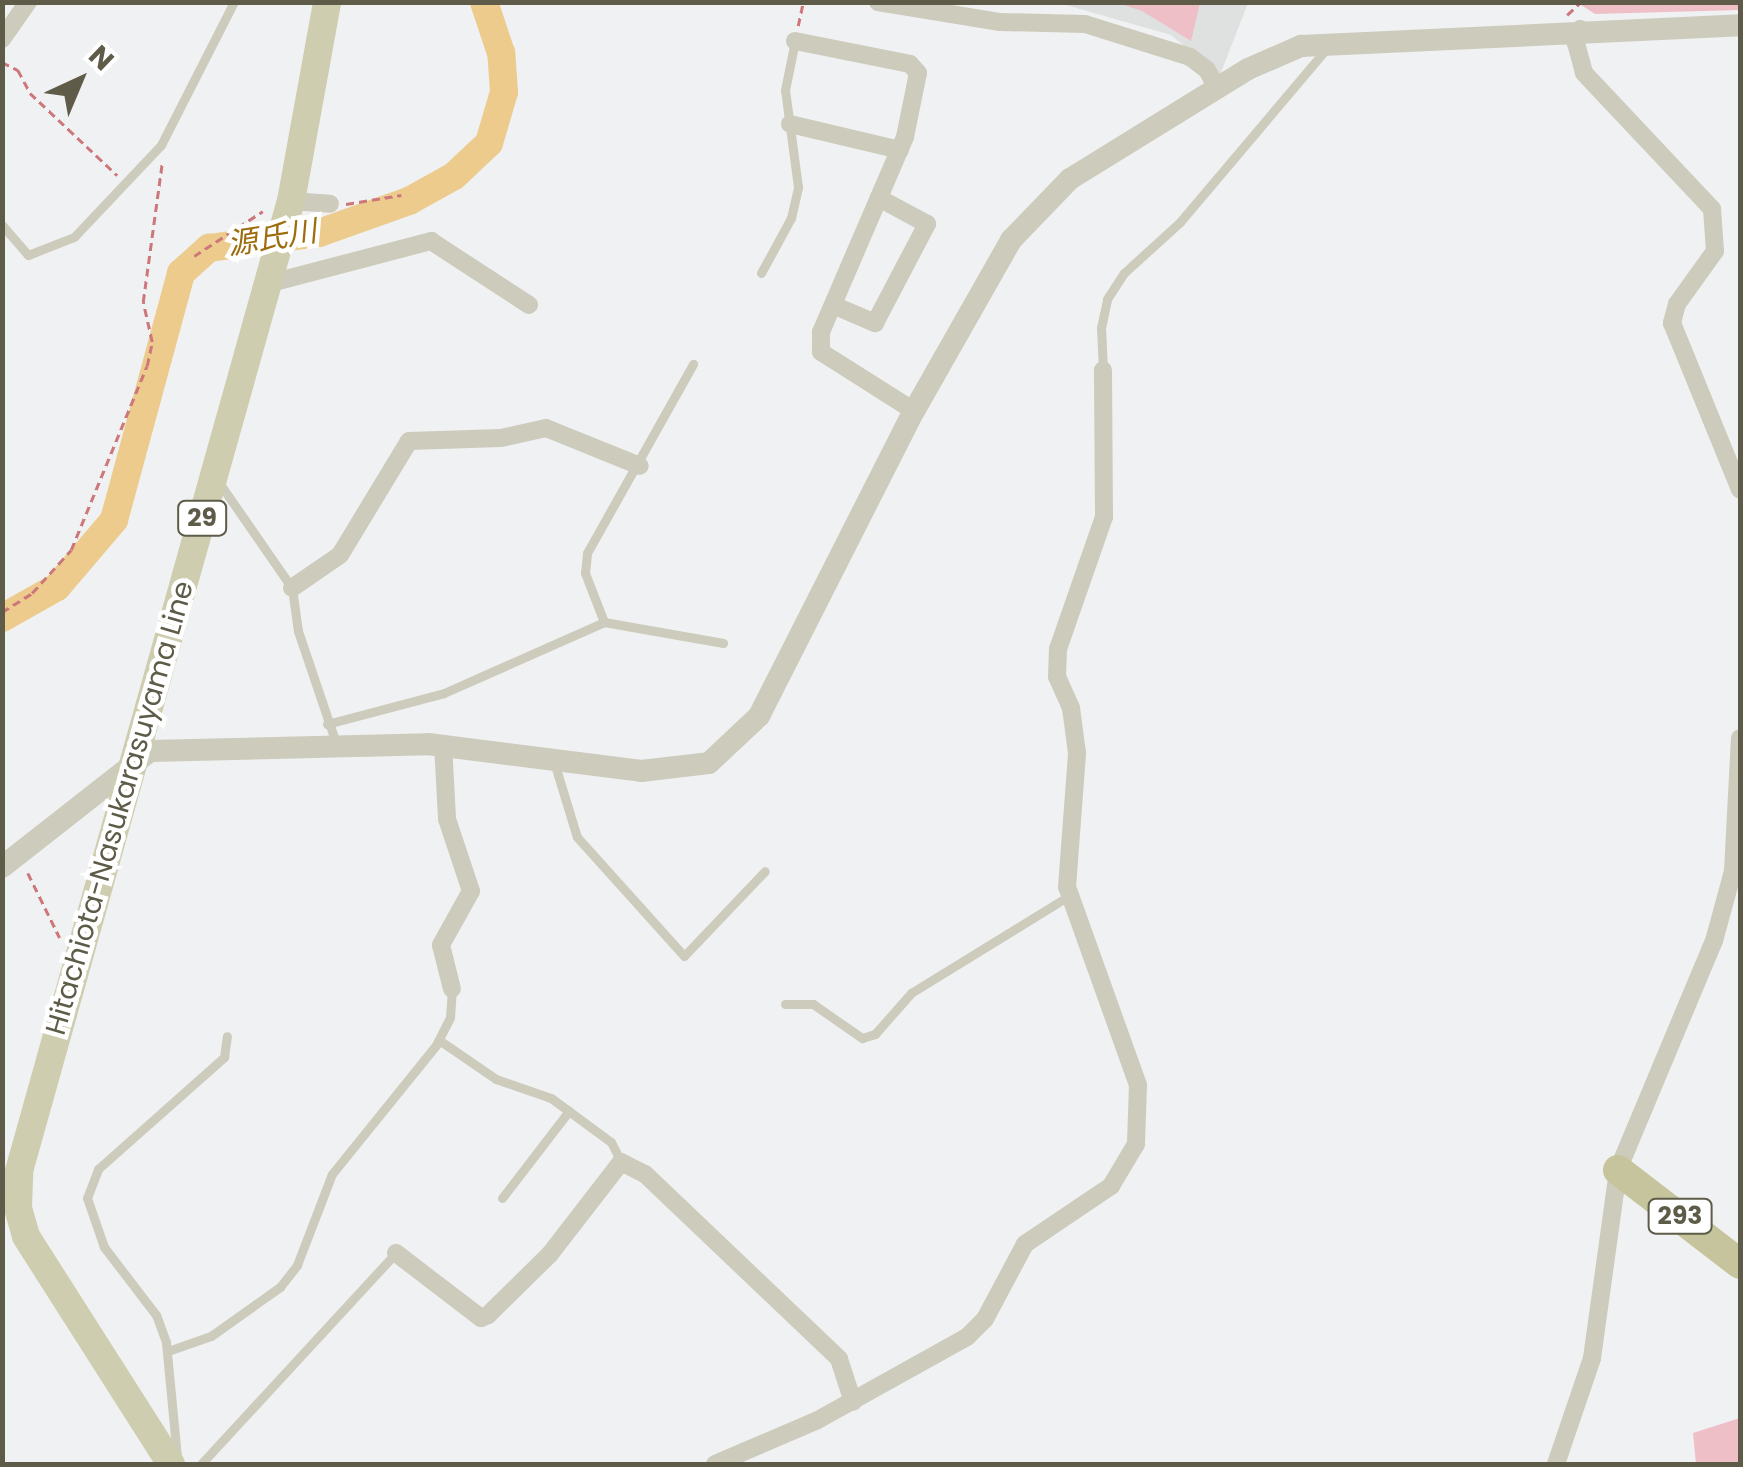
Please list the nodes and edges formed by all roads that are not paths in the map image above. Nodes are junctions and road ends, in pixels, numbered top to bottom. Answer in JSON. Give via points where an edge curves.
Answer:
{"nodes":[{"id":1,"x":28,"y":2,"type":"edge"},
{"id":2,"x":234,"y":2,"type":"edge"},
{"id":3,"x":327,"y":2,"type":"edge"},
{"id":4,"x":878,"y":2,"type":"edge"},
{"id":5,"x":1740,"y":25,"type":"edge"},
{"id":6,"x":1580,"y":29,"type":"junction"},
{"id":7,"x":2,"y":39,"type":"edge"},
{"id":8,"x":795,"y":41,"type":"joint"},
{"id":9,"x":1332,"y":42,"type":"junction"},
{"id":10,"x":1217,"y":88,"type":"junction"},
{"id":11,"x":790,"y":124,"type":"junction"},
{"id":12,"x":900,"y":150,"type":"junction"},
{"id":13,"x":879,"y":198,"type":"junction"},
{"id":14,"x":330,"y":204,"type":"road end"},
{"id":15,"x":289,"y":210,"type":"junction"},
{"id":16,"x":2,"y":226,"type":"edge"},
{"id":17,"x":761,"y":273,"type":"dead end"},
{"id":18,"x":269,"y":279,"type":"junction"},
{"id":19,"x":529,"y":304,"type":"dead end"},
{"id":20,"x":832,"y":305,"type":"junction"},
{"id":21,"x":693,"y":364,"type":"dead end"},
{"id":22,"x":1102,"y":370,"type":"joint"},
{"id":23,"x":914,"y":410,"type":"junction"},
{"id":24,"x":640,"y":466,"type":"junction"},
{"id":25,"x":214,"y":475,"type":"junction"},
{"id":26,"x":1740,"y":490,"type":"edge"},
{"id":27,"x":292,"y":588,"type":"junction"},
{"id":28,"x":604,"y":622,"type":"junction"},
{"id":29,"x":724,"y":643,"type":"dead end"},
{"id":30,"x":327,"y":724,"type":"junction"},
{"id":31,"x":1740,"y":738,"type":"edge"},
{"id":32,"x":443,"y":744,"type":"junction"},
{"id":33,"x":338,"y":746,"type":"junction"},
{"id":34,"x":553,"y":759,"type":"junction"},
{"id":35,"x":134,"y":762,"type":"junction"},
{"id":36,"x":12,"y":866,"type":"edge"},
{"id":37,"x":765,"y":872,"type":"dead end"},
{"id":38,"x":1070,"y":895,"type":"junction"},
{"id":39,"x":452,"y":989,"type":"joint"},
{"id":40,"x":785,"y":1004,"type":"dead end"},
{"id":41,"x":227,"y":1036,"type":"dead end"},
{"id":42,"x":439,"y":1040,"type":"junction"},
{"id":43,"x":569,"y":1110,"type":"junction"},
{"id":44,"x":621,"y":1162,"type":"junction"},
{"id":45,"x":1618,"y":1170,"type":"junction"},
{"id":46,"x":502,"y":1198,"type":"dead end"},
{"id":47,"x":396,"y":1253,"type":"joint"},
{"id":48,"x":1740,"y":1264,"type":"edge"},
{"id":49,"x":168,"y":1351,"type":"junction"},
{"id":50,"x":854,"y":1402,"type":"junction"},
{"id":51,"x":173,"y":1464,"type":"edge"},
{"id":52,"x":201,"y":1464,"type":"edge"},
{"id":53,"x":715,"y":1464,"type":"edge"},
{"id":54,"x":1556,"y":1464,"type":"edge"}],
"edges":[{"from":1,"to":7,"type":"street"},
{"from":2,"to":16,"type":"lane","via":[[160,145],[62,246],[28,255]]},
{"from":3,"to":15,"type":"main road","name":"Hitachiota-Nasukarasuyama Line","number":"29"},
{"from":4,"to":10,"type":"street","via":[[1000,22],[1085,24],[1190,57],[1208,70]]},
{"from":5,"to":6,"type":"street"},
{"from":6,"to":9,"type":"street"},
{"from":6,"to":26,"type":"street","via":[[1576,43],[1584,73],[1712,209],[1715,251],[1677,304],[1672,323]]},
{"from":8,"to":11,"type":"lane","via":[[786,90]]},
{"from":8,"to":12,"type":"street","via":[[910,64],[918,73]]},
{"from":9,"to":10,"type":"street","via":[[1282,53]]},
{"from":9,"to":22,"type":"lane","via":[[1180,222],[1124,273],[1100,328]]},
{"from":10,"to":23,"type":"street","via":[[1070,179],[1028,217]]},
{"from":11,"to":12,"type":"street"},
{"from":11,"to":17,"type":"lane","via":[[798,187],[792,218]]},
{"from":12,"to":13,"type":"street"},
{"from":13,"to":20,"type":"street"},
{"from":13,"to":20,"type":"street","via":[[927,224],[875,323]]},
{"from":14,"to":15,"type":"street"},
{"from":15,"to":18,"type":"main road","name":"Hitachiota-Nasukarasuyama Line","number":"29"},
{"from":18,"to":19,"type":"street","via":[[431,240]]},
{"from":18,"to":25,"type":"main road","name":"Hitachiota-Nasukarasuyama Line","number":"29"},
{"from":20,"to":23,"type":"street","via":[[821,332],[822,352]]},
{"from":21,"to":24,"type":"lane"},
{"from":22,"to":38,"type":"street","via":[[1104,516],[1058,649],[1057,677],[1071,708],[1078,753],[1066,858]]},
{"from":23,"to":34,"type":"street","via":[[759,716],[739,741],[709,763],[683,769],[641,771]]},
{"from":24,"to":27,"type":"street","via":[[546,428],[500,438],[409,441],[340,555]]},
{"from":24,"to":28,"type":"lane","via":[[586,554],[585,573]]},
{"from":25,"to":27,"type":"lane"},
{"from":25,"to":35,"type":"main road","name":"Hitachiota-Nasukarasuyama Line","number":"29"},
{"from":27,"to":30,"type":"lane"},
{"from":28,"to":29,"type":"lane"},
{"from":28,"to":30,"type":"lane","via":[[444,693]]},
{"from":30,"to":33,"type":"lane"},
{"from":31,"to":45,"type":"street","via":[[1733,871],[1714,941]]},
{"from":32,"to":33,"type":"street"},
{"from":32,"to":34,"type":"street"},
{"from":32,"to":39,"type":"street","via":[[447,819],[471,891],[441,946]]},
{"from":33,"to":35,"type":"street","via":[[160,750]]},
{"from":34,"to":37,"type":"lane","via":[[577,837],[684,956]]},
{"from":35,"to":36,"type":"street"},
{"from":35,"to":51,"type":"main road","name":"Hitachiota-Nasukarasuyama Line","number":"29","via":[[27,1135],[18,1208],[26,1236]]},
{"from":38,"to":40,"type":"lane","via":[[910,993],[876,1034],[862,1038],[813,1004]]},
{"from":38,"to":50,"type":"street","via":[[1138,1085],[1142,1112],[1127,1167],[1111,1186],[1025,1244],[985,1319],[967,1337]]},
{"from":39,"to":42,"type":"lane"},
{"from":41,"to":49,"type":"lane","via":[[224,1057],[128,1140],[90,1186],[104,1247],[156,1316]]},
{"from":42,"to":43,"type":"lane","via":[[496,1079]]},
{"from":42,"to":49,"type":"lane","via":[[332,1174],[297,1265],[280,1287],[211,1336]]},
{"from":43,"to":44,"type":"lane","via":[[611,1142]]},
{"from":43,"to":46,"type":"lane"},
{"from":44,"to":47,"type":"street","via":[[550,1254],[481,1318]]},
{"from":44,"to":50,"type":"street","via":[[645,1174],[839,1359]]},
{"from":45,"to":48,"type":"highway","number":"293"},
{"from":45,"to":54,"type":"street","via":[[1602,1244],[1592,1358],[1573,1430]]},
{"from":47,"to":52,"type":"lane"},
{"from":49,"to":51,"type":"lane"},
{"from":50,"to":53,"type":"street"}]}
